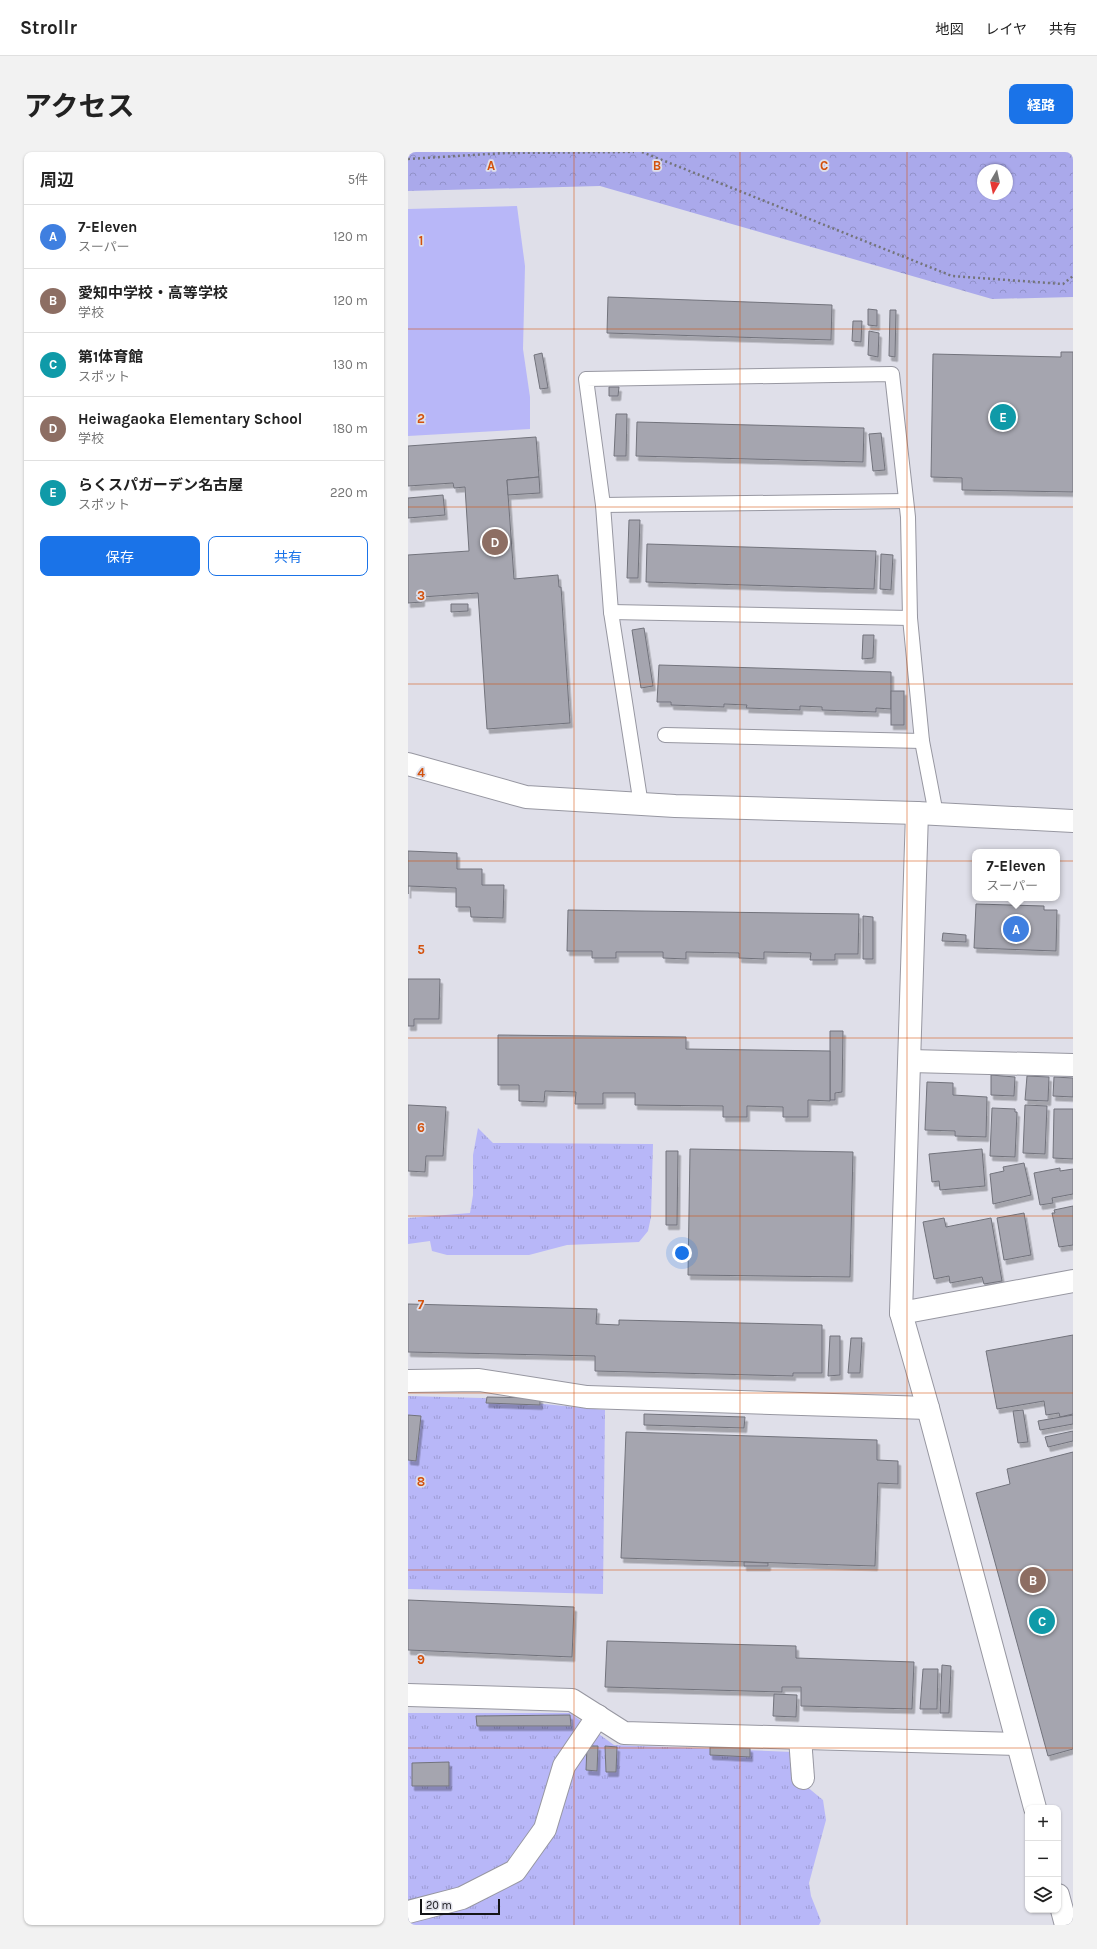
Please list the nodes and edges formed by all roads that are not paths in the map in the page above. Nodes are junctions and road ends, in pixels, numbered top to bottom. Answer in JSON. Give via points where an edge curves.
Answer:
{"nodes":[{"id":1,"x":906,"y":501,"type":"junction"},
{"id":2,"x":603,"y":506,"type":"junction"},
{"id":3,"x":611,"y":612,"type":"junction"},
{"id":4,"x":910,"y":618,"type":"junction"},
{"id":5,"x":665,"y":735,"type":"dead end"},
{"id":6,"x":922,"y":741,"type":"junction"},
{"id":7,"x":408,"y":764,"type":"edge"},
{"id":8,"x":641,"y":805,"type":"junction"},
{"id":9,"x":926,"y":814,"type":"junction"},
{"id":10,"x":1073,"y":821,"type":"edge"},
{"id":11,"x":910,"y":1061,"type":"junction"},
{"id":12,"x":1073,"y":1065,"type":"edge"},
{"id":13,"x":1073,"y":1281,"type":"edge"},
{"id":14,"x":900,"y":1313,"type":"junction"},
{"id":15,"x":408,"y":1381,"type":"edge"},
{"id":16,"x":928,"y":1408,"type":"junction"},
{"id":17,"x":408,"y":1695,"type":"edge"},
{"id":18,"x":598,"y":1716,"type":"junction"},
{"id":19,"x":800,"y":1738,"type":"junction"},
{"id":20,"x":1018,"y":1744,"type":"junction"},
{"id":21,"x":803,"y":1778,"type":"dead end"},
{"id":22,"x":1034,"y":1805,"type":"edge"},
{"id":23,"x":1061,"y":1906,"type":"edge"},
{"id":24,"x":408,"y":1912,"type":"edge"},
{"id":25,"x":1066,"y":1925,"type":"edge"}],
"edges":[{"from":1,"to":2,"type":"lane"},
{"from":1,"to":2,"type":"lane","via":[[892,374],[586,379]]},
{"from":1,"to":4,"type":"lane"},
{"from":2,"to":3,"type":"lane"},
{"from":3,"to":4,"type":"lane"},
{"from":3,"to":8,"type":"lane"},
{"from":4,"to":6,"type":"lane"},
{"from":5,"to":6,"type":"lane"},
{"from":6,"to":9,"type":"lane"},
{"from":7,"to":8,"type":"street","via":[[526,797]]},
{"from":8,"to":9,"type":"street"},
{"from":9,"to":10,"type":"street"},
{"from":9,"to":11,"type":"street"},
{"from":11,"to":12,"type":"street"},
{"from":11,"to":14,"type":"street"},
{"from":13,"to":14,"type":"street"},
{"from":14,"to":16,"type":"street"},
{"from":15,"to":16,"type":"street","via":[[479,1380],[587,1397]]},
{"from":16,"to":20,"type":"street"},
{"from":17,"to":18,"type":"street","via":[[572,1700]]},
{"from":18,"to":19,"type":"street","via":[[624,1733]]},
{"from":18,"to":24,"type":"street","via":[[564,1766],[545,1829],[515,1871],[462,1898]]},
{"from":19,"to":20,"type":"street"},
{"from":19,"to":21,"type":"street"},
{"from":20,"to":22,"type":"street"},
{"from":23,"to":25,"type":"street"}]}
